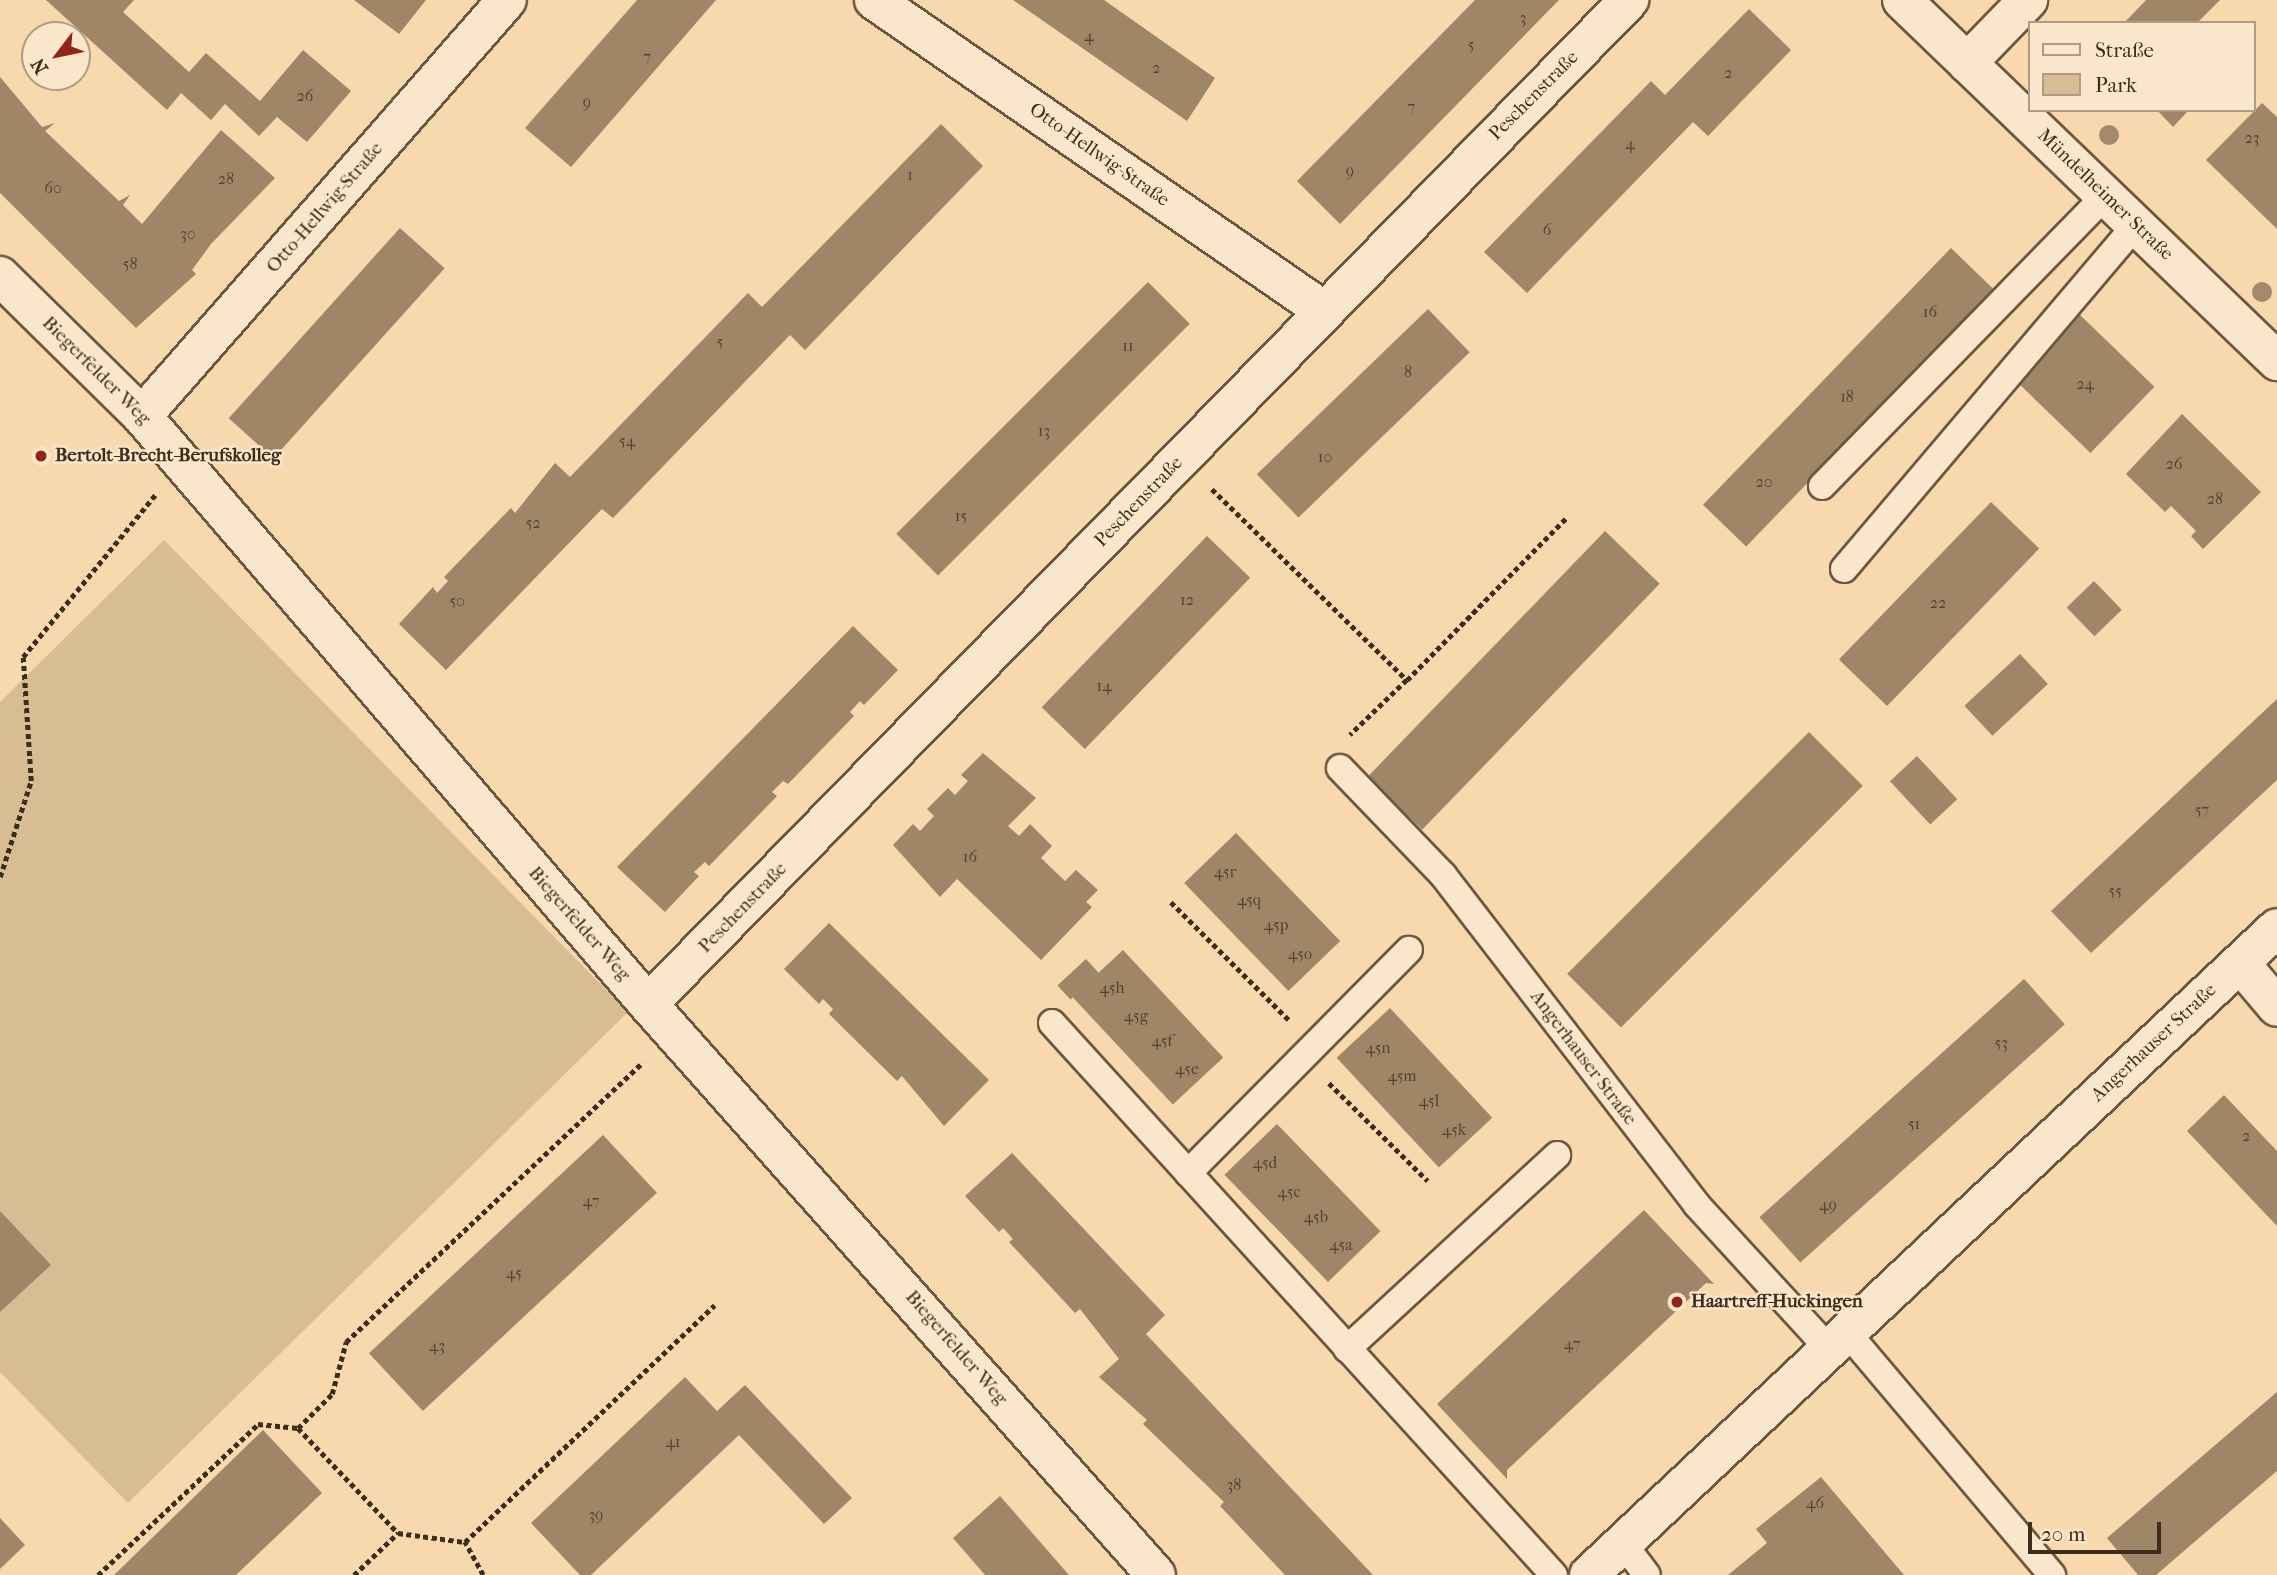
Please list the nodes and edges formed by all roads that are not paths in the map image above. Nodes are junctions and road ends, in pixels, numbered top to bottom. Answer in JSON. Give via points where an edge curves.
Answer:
{"nodes":[{"id":1,"x":507,"y":0,"type":"edge"},
{"id":2,"x":874,"y":0,"type":"edge"},
{"id":3,"x":1629,"y":0,"type":"edge"},
{"id":4,"x":1902,"y":0,"type":"edge"},
{"id":5,"x":2028,"y":0,"type":"edge"},
{"id":6,"x":1967,"y":63,"type":"junction"},
{"id":7,"x":2105,"y":196,"type":"junction"},
{"id":8,"x":2136,"y":225,"type":"junction"},
{"id":9,"x":0,"y":276,"type":"edge"},
{"id":10,"x":1323,"y":310,"type":"junction"},
{"id":11,"x":2277,"y":360,"type":"edge"},
{"id":12,"x":142,"y":416,"type":"junction"},
{"id":13,"x":1822,"y":486,"type":"dead end"},
{"id":14,"x":1844,"y":569,"type":"dead end"},
{"id":15,"x":1340,"y":768,"type":"road end"},
{"id":16,"x":2277,"y":928,"type":"edge"},
{"id":17,"x":1409,"y":950,"type":"dead end"},
{"id":18,"x":2240,"y":963,"type":"junction"},
{"id":19,"x":648,"y":1004,"type":"junction"},
{"id":20,"x":2277,"y":1007,"type":"edge"},
{"id":21,"x":1052,"y":1023,"type":"dead end"},
{"id":22,"x":1557,"y":1154,"type":"dead end"},
{"id":23,"x":1188,"y":1173,"type":"junction"},
{"id":24,"x":1836,"y":1338,"type":"junction"},
{"id":25,"x":1347,"y":1349,"type":"junction"},
{"id":26,"x":1622,"y":1542,"type":"junction"},
{"id":27,"x":1156,"y":1575,"type":"edge"},
{"id":28,"x":1554,"y":1575,"type":"edge"},
{"id":29,"x":1589,"y":1575,"type":"edge"},
{"id":30,"x":1647,"y":1575,"type":"edge"},
{"id":31,"x":2052,"y":1575,"type":"edge"}],
"edges":[{"from":1,"to":12,"type":"street","name":"Otto-Hellwig-Straße"},
{"from":2,"to":10,"type":"street","name":"Otto-Hellwig-Straße"},
{"from":3,"to":10,"type":"street","name":"Peschenstraße"},
{"from":4,"to":6,"type":"street","name":"Mündelheimer Straße"},
{"from":5,"to":6,"type":"street"},
{"from":6,"to":7,"type":"street","name":"Mündelheimer Straße"},
{"from":7,"to":8,"type":"street","name":"Mündelheimer Straße"},
{"from":7,"to":13,"type":"lane"},
{"from":8,"to":11,"type":"street","name":"Mündelheimer Straße"},
{"from":8,"to":14,"type":"lane"},
{"from":9,"to":12,"type":"street","name":"Biegerfelder Weg"},
{"from":10,"to":19,"type":"street","name":"Peschenstraße"},
{"from":12,"to":19,"type":"street","name":"Biegerfelder Weg"},
{"from":15,"to":24,"type":"lane","name":"Angerhauser Straße","via":[[1443,875],[1688,1194]]},
{"from":16,"to":18,"type":"street","name":"Angerhauser Straße"},
{"from":17,"to":23,"type":"lane"},
{"from":18,"to":20,"type":"street"},
{"from":18,"to":24,"type":"street","name":"Angerhauser Straße"},
{"from":19,"to":27,"type":"street","name":"Biegerfelder Weg"},
{"from":21,"to":23,"type":"lane"},
{"from":22,"to":25,"type":"lane"},
{"from":23,"to":25,"type":"lane"},
{"from":24,"to":26,"type":"street","name":"Angerhauser Straße"},
{"from":24,"to":31,"type":"lane","name":"Angerhauser Straße"},
{"from":25,"to":28,"type":"lane"},
{"from":26,"to":29,"type":"street","name":"Angerhauser Straße"},
{"from":26,"to":30,"type":"lane"}]}
